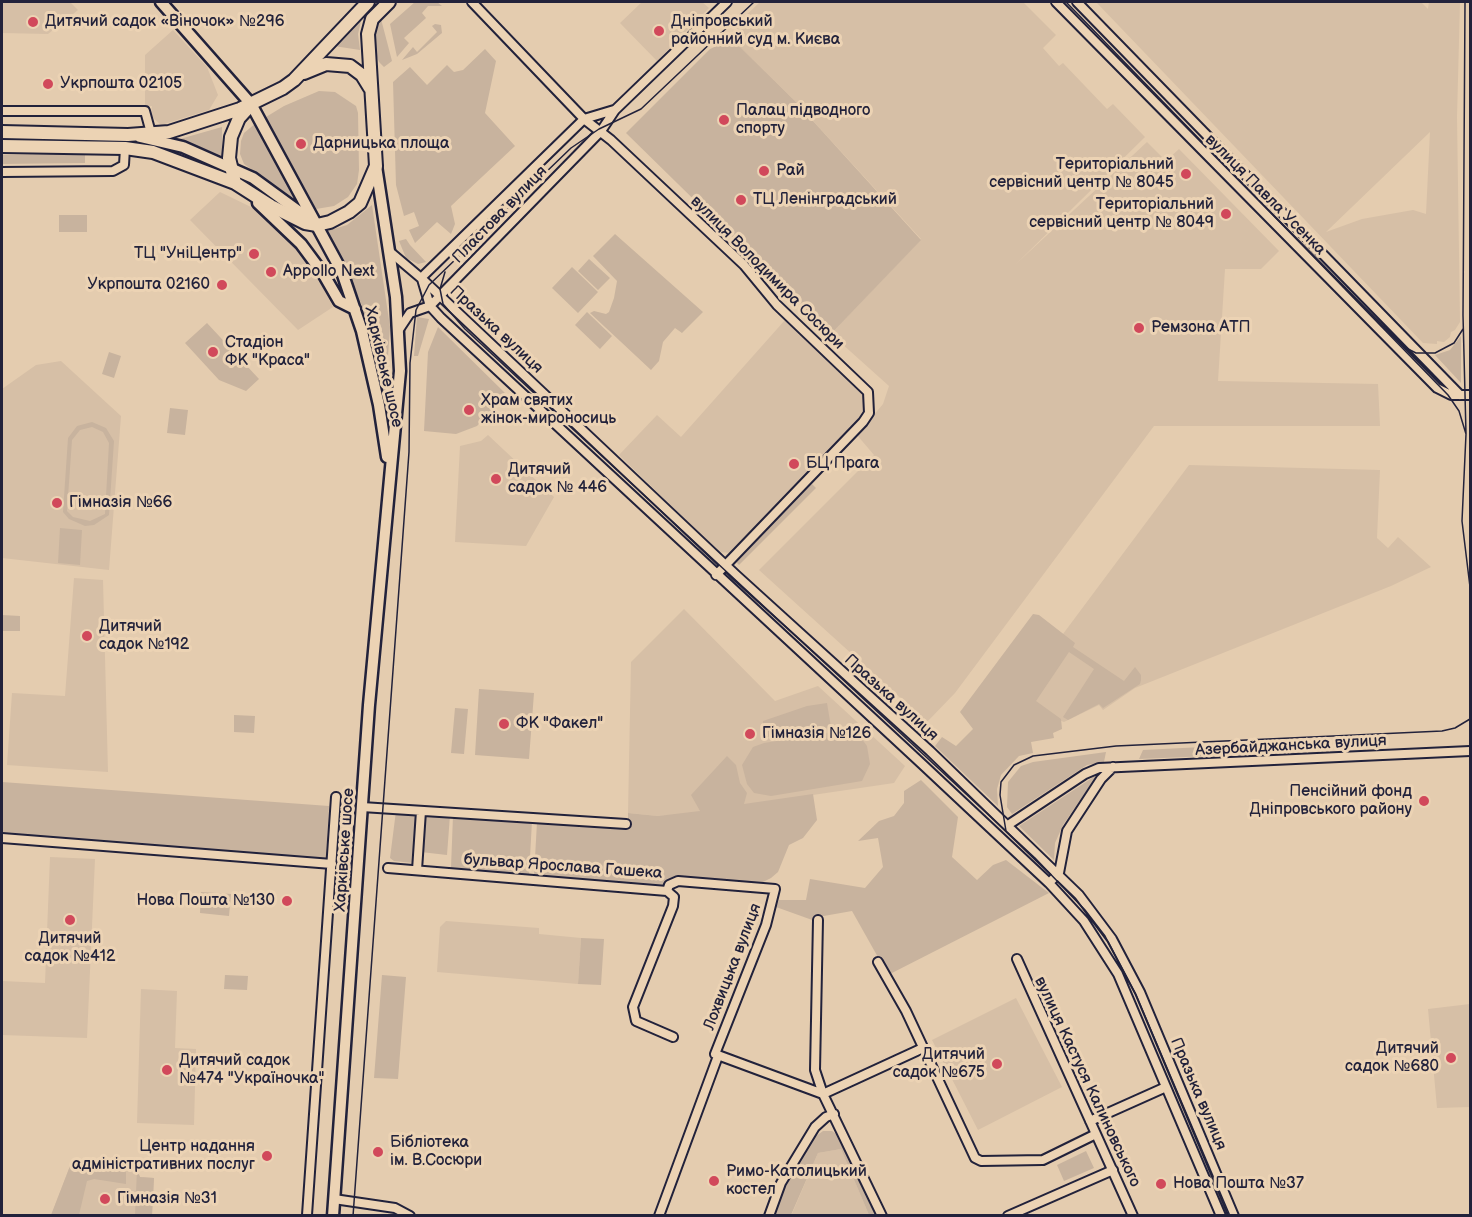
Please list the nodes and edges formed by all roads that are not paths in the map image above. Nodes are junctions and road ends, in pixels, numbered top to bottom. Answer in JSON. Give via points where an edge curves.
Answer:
{"nodes":[{"id":1,"x":161,"y":2,"type":"edge"},
{"id":2,"x":368,"y":2,"type":"edge"},
{"id":3,"x":389,"y":2,"type":"edge"},
{"id":4,"x":472,"y":2,"type":"edge"},
{"id":5,"x":727,"y":2,"type":"edge"},
{"id":6,"x":1056,"y":2,"type":"edge"},
{"id":7,"x":1077,"y":2,"type":"edge"},
{"id":8,"x":294,"y":80,"type":"junction"},
{"id":9,"x":371,"y":92,"type":"junction"},
{"id":10,"x":251,"y":104,"type":"junction"},
{"id":11,"x":615,"y":110,"type":"junction"},
{"id":12,"x":2,"y":111,"type":"edge"},
{"id":13,"x":584,"y":118,"type":"junction"},
{"id":14,"x":601,"y":131,"type":"junction"},
{"id":15,"x":2,"y":132,"type":"edge"},
{"id":16,"x":152,"y":133,"type":"junction"},
{"id":17,"x":128,"y":135,"type":"junction"},
{"id":18,"x":2,"y":146,"type":"edge"},
{"id":19,"x":125,"y":148,"type":"junction"},
{"id":20,"x":376,"y":166,"type":"junction"},
{"id":21,"x":231,"y":168,"type":"junction"},
{"id":22,"x":2,"y":172,"type":"edge"},
{"id":23,"x":235,"y":183,"type":"junction"},
{"id":24,"x":317,"y":225,"type":"junction"},
{"id":25,"x":389,"y":251,"type":"junction"},
{"id":26,"x":421,"y":278,"type":"junction"},
{"id":27,"x":440,"y":296,"type":"junction"},
{"id":28,"x":430,"y":306,"type":"junction"},
{"id":29,"x":355,"y":309,"type":"junction"},
{"id":30,"x":398,"y":331,"type":"junction"},
{"id":31,"x":1460,"y":395,"type":"junction"},
{"id":32,"x":1470,"y":395,"type":"edge"},
{"id":33,"x":388,"y":487,"type":"junction"},
{"id":34,"x":725,"y":564,"type":"junction"},
{"id":35,"x":716,"y":575,"type":"junction"},
{"id":36,"x":930,"y":751,"type":"junction"},
{"id":37,"x":1470,"y":751,"type":"edge"},
{"id":38,"x":921,"y":763,"type":"junction"},
{"id":39,"x":1113,"y":767,"type":"junction"},
{"id":40,"x":336,"y":797,"type":"dead end"},
{"id":41,"x":363,"y":807,"type":"junction"},
{"id":42,"x":421,"y":811,"type":"junction"},
{"id":43,"x":626,"y":824,"type":"dead end"},
{"id":44,"x":1008,"y":825,"type":"junction"},
{"id":45,"x":2,"y":838,"type":"edge"},
{"id":46,"x":332,"y":864,"type":"junction"},
{"id":47,"x":388,"y":868,"type":"dead end"},
{"id":48,"x":417,"y":870,"type":"junction"},
{"id":49,"x":1059,"y":873,"type":"junction"},
{"id":50,"x":1049,"y":883,"type":"junction"},
{"id":51,"x":775,"y":889,"type":"joint"},
{"id":52,"x":667,"y":891,"type":"junction"},
{"id":53,"x":818,"y":920,"type":"dead end"},
{"id":54,"x":1017,"y":959,"type":"dead end"},
{"id":55,"x":878,"y":962,"type":"dead end"},
{"id":56,"x":673,"y":1037,"type":"dead end"},
{"id":57,"x":923,"y":1048,"type":"junction"},
{"id":58,"x":716,"y":1055,"type":"junction"},
{"id":59,"x":1166,"y":1087,"type":"junction"},
{"id":60,"x":823,"y":1094,"type":"junction"},
{"id":61,"x":834,"y":1114,"type":"junction"},
{"id":62,"x":1090,"y":1121,"type":"junction"},
{"id":63,"x":1096,"y":1134,"type":"junction"},
{"id":64,"x":1113,"y":1170,"type":"junction"},
{"id":65,"x":334,"y":1199,"type":"junction"},
{"id":66,"x":306,"y":1215,"type":"edge"},
{"id":67,"x":333,"y":1215,"type":"edge"},
{"id":68,"x":410,"y":1215,"type":"edge"},
{"id":69,"x":659,"y":1215,"type":"edge"},
{"id":70,"x":769,"y":1215,"type":"edge"},
{"id":71,"x":882,"y":1215,"type":"edge"},
{"id":72,"x":1008,"y":1215,"type":"edge"},
{"id":73,"x":1134,"y":1215,"type":"edge"},
{"id":74,"x":1221,"y":1215,"type":"edge"},
{"id":75,"x":1233,"y":1215,"type":"edge"}],
"edges":[{"from":1,"to":10,"type":"main road","name":"Харківське шосе"},
{"from":2,"to":8,"type":"highway"},
{"from":3,"to":9,"type":"highway","via":[[372,19],[368,34]]},
{"from":4,"to":13,"type":"street","name":"вулиця Володимира Сосюри"},
{"from":5,"to":11,"type":"street","name":"Пластова вулиця"},
{"from":6,"to":31,"type":"street","name":"вулиця Павла Усенка","via":[[1437,388],[1448,395]]},
{"from":7,"to":31,"type":"street","name":"вулиця Павла Усенка"},
{"from":8,"to":9,"type":"highway","via":[[315,67],[350,66],[363,75]]},
{"from":8,"to":10,"type":"highway"},
{"from":9,"to":20,"type":"highway"},
{"from":10,"to":16,"type":"highway","via":[[185,128]]},
{"from":10,"to":21,"type":"highway","via":[[239,118],[231,137]]},
{"from":10,"to":24,"type":"main road","name":"Харківське шосе"},
{"from":11,"to":13,"type":"street","name":"Пластова вулиця"},
{"from":11,"to":14,"type":"street","name":"Пластова вулиця"},
{"from":12,"to":16,"type":"street","via":[[145,111]]},
{"from":13,"to":14,"type":"street","name":"вулиця Володимира Сосюри"},
{"from":13,"to":26,"type":"street","name":"Пластова вулиця"},
{"from":14,"to":27,"type":"street","name":"Пластова вулиця"},
{"from":14,"to":34,"type":"street","name":"вулиця Володимира Сосюри","via":[[744,265],[777,305],[868,392],[871,400],[870,413],[862,422]]},
{"from":15,"to":17,"type":"highway"},
{"from":16,"to":17,"type":"highway"},
{"from":17,"to":21,"type":"main road","via":[[183,147]]},
{"from":18,"to":19,"type":"highway"},
{"from":19,"to":22,"type":"street","via":[[124,165],[113,171]]},
{"from":19,"to":23,"type":"highway","via":[[177,159]]},
{"from":20,"to":24,"type":"highway","via":[[360,202],[337,219]]},
{"from":20,"to":25,"type":"main road"},
{"from":21,"to":23,"type":"highway"},
{"from":21,"to":24,"type":"main road","via":[[272,190]]},
{"from":23,"to":24,"type":"highway","via":[[287,215]]},
{"from":23,"to":29,"type":"main road","name":"Харківське шосе","via":[[301,244],[339,302]]},
{"from":24,"to":29,"type":"main road","name":"Харківське шосе","via":[[342,272]]},
{"from":25,"to":26,"type":"street","name":"Празька вулиця"},
{"from":25,"to":30,"type":"main road","name":"Харківське шосе"},
{"from":26,"to":27,"type":"street","name":"Празька вулиця"},
{"from":26,"to":28,"type":"street","name":"Празька вулиця"},
{"from":27,"to":28,"type":"street","name":"Пластова вулиця"},
{"from":27,"to":34,"type":"street","name":"Празька вулиця"},
{"from":28,"to":30,"type":"street","name":"Пластова вулиця","via":[[410,314]]},
{"from":28,"to":35,"type":"street","name":"Празька вулиця"},
{"from":29,"to":33,"type":"main road","name":"Харківське шосе","via":[[379,405]]},
{"from":30,"to":33,"type":"main road","name":"Харківське шосе","via":[[400,371]]},
{"from":31,"to":32,"type":"street","name":"вулиця Павла Усенка"},
{"from":33,"to":41,"type":"main road","name":"Харківське шосе"},
{"from":34,"to":35,"type":"street","name":"вулиця Володимира Сосюри"},
{"from":34,"to":36,"type":"street","name":"Празька вулиця"},
{"from":35,"to":38,"type":"street","name":"Празька вулиця"},
{"from":36,"to":38,"type":"street"},
{"from":36,"to":44,"type":"street","name":"Празька вулиця"},
{"from":37,"to":39,"type":"street","name":"Азербайджанська вулиця"},
{"from":38,"to":50,"type":"street","name":"Празька вулиця"},
{"from":39,"to":44,"type":"street","name":"Азербайджанська вулиця","via":[[1085,774]]},
{"from":39,"to":49,"type":"street","via":[[1101,778],[1066,831]]},
{"from":40,"to":46,"type":"street","name":"Харківське шосе"},
{"from":41,"to":42,"type":"street"},
{"from":41,"to":65,"type":"main road","name":"Харківське шосе"},
{"from":42,"to":43,"type":"street"},
{"from":42,"to":48,"type":"street"},
{"from":44,"to":49,"type":"street","name":"Празька вулиця"},
{"from":45,"to":46,"type":"street"},
{"from":46,"to":66,"type":"street","name":"Харківське шосе"},
{"from":47,"to":48,"type":"street","name":"бульвар Ярослава Гашека"},
{"from":48,"to":52,"type":"street","name":"бульвар Ярослава Гашека"},
{"from":49,"to":50,"type":"street"},
{"from":49,"to":75,"type":"street","name":"Празька вулиця","via":[[1097,916],[1124,958]]},
{"from":50,"to":59,"type":"street","name":"Празька вулиця","via":[[1084,921],[1109,957]]},
{"from":51,"to":52,"type":"street","name":"бульвар Ярослава Гашека","via":[[678,881],[669,885]]},
{"from":51,"to":58,"type":"street","name":"Лохвицька вулиця","via":[[766,925]]},
{"from":52,"to":56,"type":"street","via":[[674,897],[673,906],[635,999],[633,1014],[636,1021]]},
{"from":53,"to":60,"type":"street","via":[[813,1058]]},
{"from":54,"to":62,"type":"street","name":"вулиця Кастуся Калиновського"},
{"from":55,"to":57,"type":"street"},
{"from":57,"to":60,"type":"street"},
{"from":57,"to":63,"type":"street","via":[[975,1158],[981,1161],[1042,1160]]},
{"from":58,"to":60,"type":"street"},
{"from":58,"to":69,"type":"street","name":"Лохвицька вулиця"},
{"from":59,"to":62,"type":"street"},
{"from":59,"to":74,"type":"street","name":"Празька вулиця"},
{"from":60,"to":61,"type":"street"},
{"from":61,"to":70,"type":"street","via":[[815,1126],[780,1183]]},
{"from":61,"to":71,"type":"street"},
{"from":62,"to":63,"type":"street","name":"вулиця Кастуся Калиновського"},
{"from":63,"to":64,"type":"street","name":"вулиця Кастуся Калиновського"},
{"from":64,"to":72,"type":"street"},
{"from":64,"to":73,"type":"street","name":"вулиця Кастуся Калиновського"},
{"from":65,"to":67,"type":"main road","name":"Харківське шосе"},
{"from":65,"to":68,"type":"street","via":[[394,1208]]}]}
